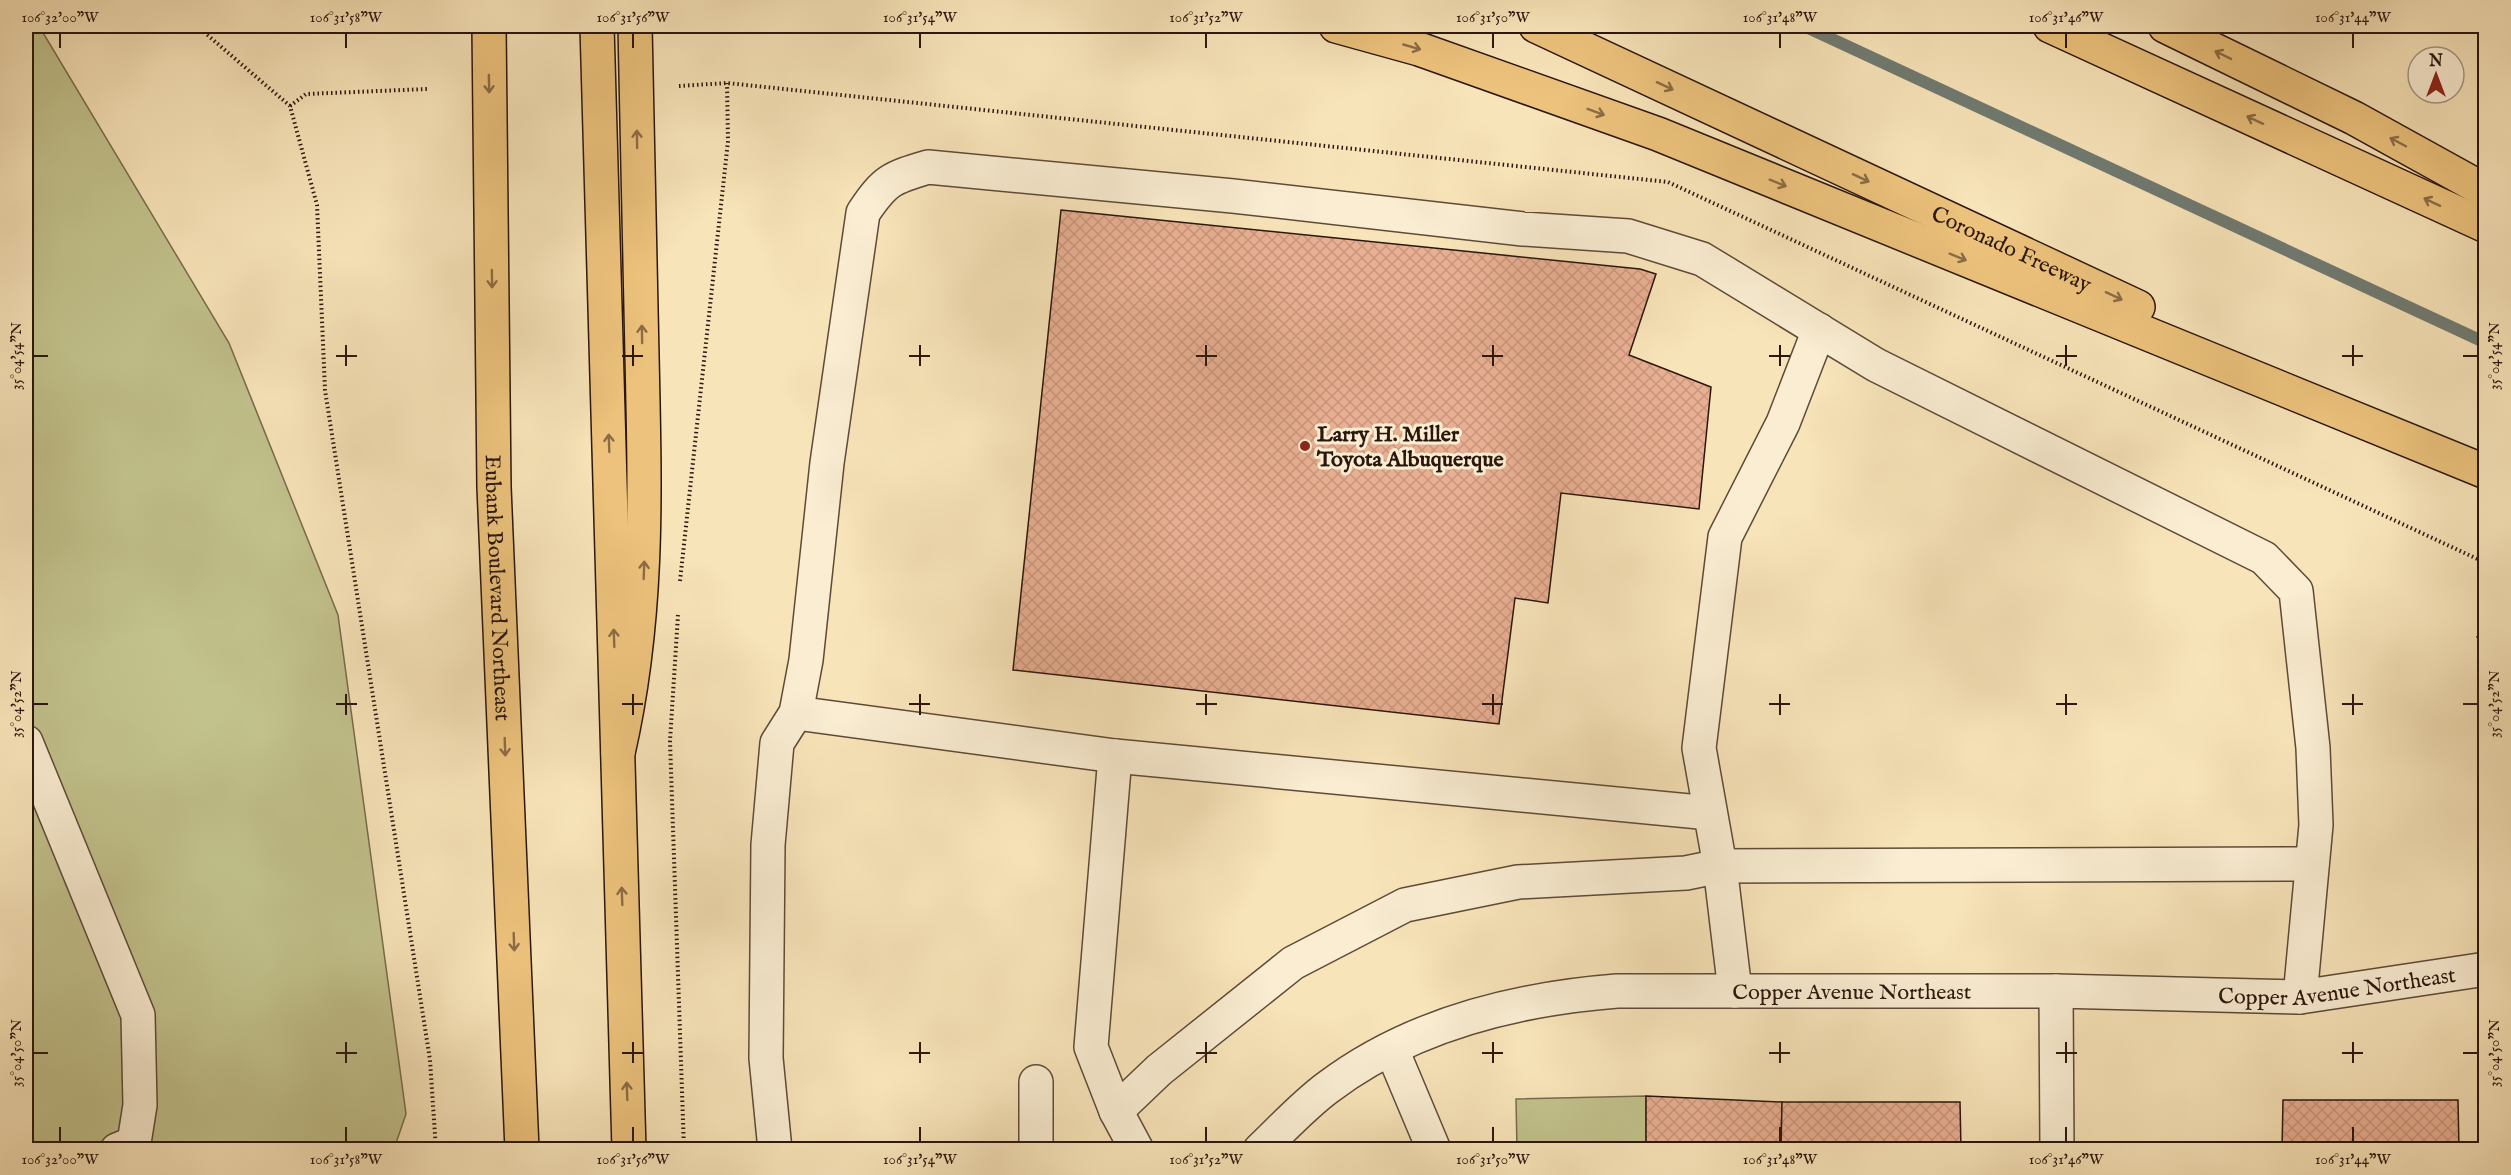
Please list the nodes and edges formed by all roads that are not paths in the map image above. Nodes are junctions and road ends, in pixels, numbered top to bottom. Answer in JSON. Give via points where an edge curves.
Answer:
{"nodes":[{"id":1,"x":489,"y":26,"type":"edge"},
{"id":2,"x":597,"y":26,"type":"edge"},
{"id":3,"x":635,"y":26,"type":"edge"},
{"id":4,"x":1335,"y":26,"type":"edge"},
{"id":5,"x":1536,"y":26,"type":"edge"},
{"id":6,"x":2050,"y":26,"type":"edge"},
{"id":7,"x":2165,"y":26,"type":"edge"},
{"id":8,"x":2486,"y":191,"type":"edge"},
{"id":9,"x":2486,"y":226,"type":"edge"},
{"id":10,"x":1819,"y":330,"type":"junction"},
{"id":11,"x":2486,"y":471,"type":"edge"},
{"id":12,"x":796,"y":712,"type":"junction"},
{"id":13,"x":26,"y":742,"type":"edge"},
{"id":14,"x":618,"y":753,"type":"junction"},
{"id":15,"x":1115,"y":756,"type":"junction"},
{"id":16,"x":1710,"y":813,"type":"junction"},
{"id":17,"x":2312,"y":864,"type":"junction"},
{"id":18,"x":1720,"y":866,"type":"junction"},
{"id":19,"x":2486,"y":969,"type":"edge"},
{"id":20,"x":1735,"y":991,"type":"junction"},
{"id":21,"x":2056,"y":991,"type":"junction"},
{"id":22,"x":2300,"y":998,"type":"junction"},
{"id":23,"x":1392,"y":1050,"type":"junction"},
{"id":24,"x":1036,"y":1082,"type":"dead end"},
{"id":25,"x":1116,"y":1111,"type":"junction"},
{"id":26,"x":117,"y":1149,"type":"edge"},
{"id":27,"x":522,"y":1149,"type":"edge"},
{"id":28,"x":629,"y":1149,"type":"edge"},
{"id":29,"x":776,"y":1149,"type":"edge"},
{"id":30,"x":1036,"y":1149,"type":"edge"},
{"id":31,"x":1137,"y":1149,"type":"edge"},
{"id":32,"x":1260,"y":1149,"type":"edge"},
{"id":33,"x":1434,"y":1149,"type":"edge"},
{"id":34,"x":2057,"y":1149,"type":"edge"}],
"edges":[{"from":1,"to":27,"type":"main road","name":"Eubank Boulevard Northeast","one_way":true,"via":[[494,487]]},
{"from":14,"to":2,"type":"main road","one_way":true},
{"from":14,"to":3,"type":"main road","one_way":true,"via":[[638,640],[646,519]]},
{"from":4,"to":11,"type":"main road","one_way":true,"via":[[1419,49],[1658,134]]},
{"from":5,"to":11,"type":"main road","name":"Coronado Freeway","one_way":true},
{"from":9,"to":6,"type":"main road","one_way":true},
{"from":8,"to":7,"type":"main road","one_way":true,"via":[[2354,118]]},
{"from":10,"to":12,"type":"street","via":[[1702,259],[1628,236],[1523,229],[928,167],[897,176],[880,188],[863,213]]},
{"from":10,"to":16,"type":"street","via":[[1783,423],[1725,537],[1699,748]]},
{"from":10,"to":17,"type":"street","via":[[1876,365],[2264,558],[2296,591],[2313,748],[2316,825]]},
{"from":12,"to":15,"type":"street"},
{"from":12,"to":29,"type":"street","via":[[777,743],[768,845],[766,1058]]},
{"from":13,"to":26,"type":"street","via":[[138,1015],[140,1106],[134,1143]]},
{"from":28,"to":14,"type":"main road","one_way":true},
{"from":15,"to":16,"type":"street"},
{"from":15,"to":25,"type":"street","via":[[1091,1047]]},
{"from":16,"to":18,"type":"street"},
{"from":17,"to":18,"type":"street"},
{"from":17,"to":22,"type":"street"},
{"from":18,"to":20,"type":"street"},
{"from":18,"to":25,"type":"street","via":[[1686,873],[1518,882],[1405,905],[1293,963],[1159,1070]]},
{"from":19,"to":22,"type":"street","name":"Copper Avenue Northeast"},
{"from":20,"to":21,"type":"street","name":"Copper Avenue Northeast"},
{"from":20,"to":23,"type":"street","name":"Copper Avenue Northeast","via":[[1617,991],[1535,1000],[1465,1018]]},
{"from":21,"to":22,"type":"street","name":"Copper Avenue Northeast"},
{"from":21,"to":34,"type":"street"},
{"from":23,"to":32,"type":"street","name":"Copper Avenue Northeast","via":[[1327,1088]]},
{"from":23,"to":33,"type":"street"},
{"from":24,"to":30,"type":"street"},
{"from":25,"to":31,"type":"street"}]}
